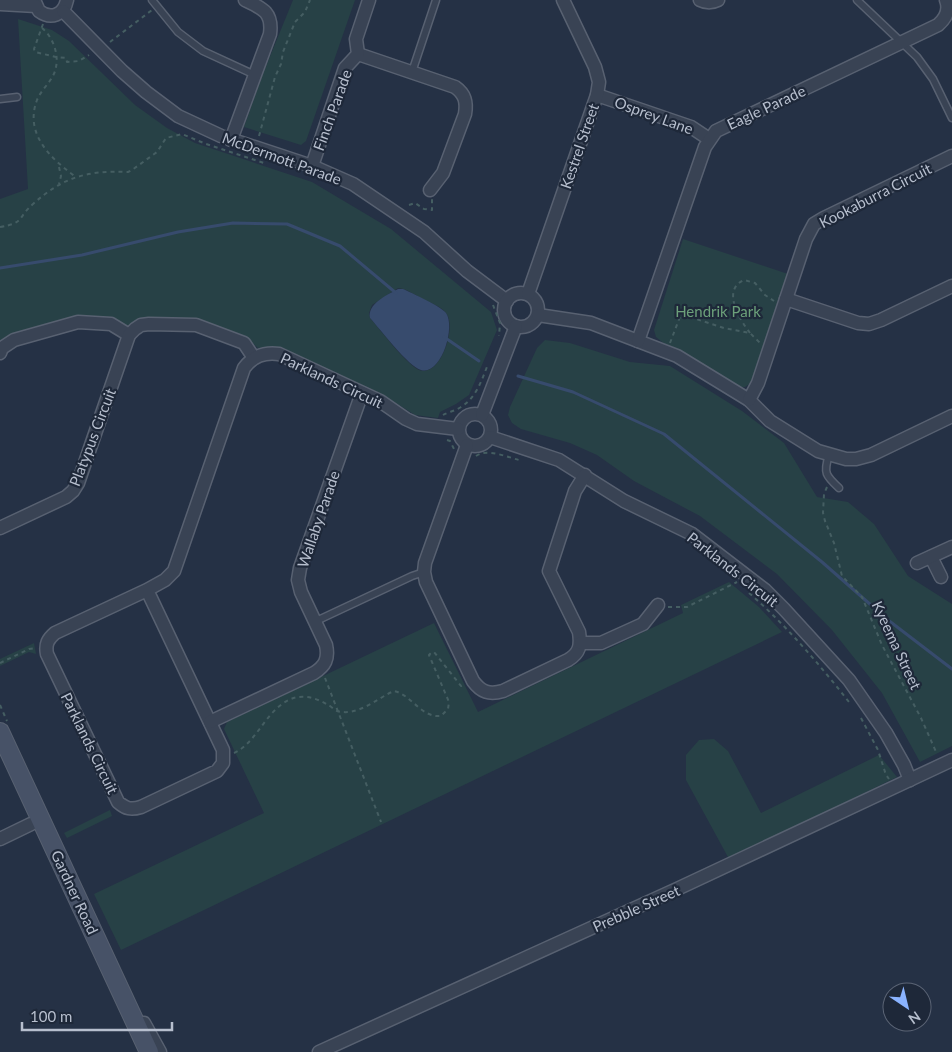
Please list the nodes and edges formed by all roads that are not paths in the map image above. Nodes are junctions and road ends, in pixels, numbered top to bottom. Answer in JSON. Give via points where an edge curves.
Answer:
{"nodes":[{"id":1,"x":152,"y":0,"type":"edge"},
{"id":2,"x":245,"y":0,"type":"edge"},
{"id":3,"x":369,"y":0,"type":"edge"},
{"id":4,"x":436,"y":0,"type":"edge"},
{"id":5,"x":563,"y":0,"type":"edge"},
{"id":6,"x":700,"y":0,"type":"edge"},
{"id":7,"x":718,"y":0,"type":"edge"},
{"id":8,"x":857,"y":0,"type":"edge"},
{"id":9,"x":946,"y":0,"type":"edge"},
{"id":10,"x":35,"y":3,"type":"edge"},
{"id":11,"x":0,"y":4,"type":"edge"},
{"id":12,"x":65,"y":5,"type":"edge"},
{"id":13,"x":902,"y":43,"type":"junction"},
{"id":14,"x":358,"y":54,"type":"junction"},
{"id":15,"x":412,"y":72,"type":"junction"},
{"id":16,"x":255,"y":74,"type":"junction"},
{"id":17,"x":597,"y":95,"type":"junction"},
{"id":18,"x":17,"y":97,"type":"dead end"},
{"id":19,"x":0,"y":99,"type":"edge"},
{"id":20,"x":952,"y":118,"type":"edge"},
{"id":21,"x":709,"y":139,"type":"junction"},
{"id":22,"x":231,"y":140,"type":"junction"},
{"id":23,"x":952,"y":156,"type":"edge"},
{"id":24,"x":312,"y":166,"type":"junction"},
{"id":25,"x":430,"y":190,"type":"road end"},
{"id":26,"x":952,"y":286,"type":"edge"},
{"id":27,"x":528,"y":294,"type":"junction"},
{"id":28,"x":507,"y":301,"type":"junction"},
{"id":29,"x":784,"y":305,"type":"junction"},
{"id":30,"x":538,"y":314,"type":"junction"},
{"id":31,"x":516,"y":326,"type":"junction"},
{"id":32,"x":129,"y":335,"type":"junction"},
{"id":33,"x":638,"y":340,"type":"junction"},
{"id":34,"x":0,"y":353,"type":"edge"},
{"id":35,"x":254,"y":358,"type":"junction"},
{"id":36,"x":362,"y":393,"type":"junction"},
{"id":37,"x":749,"y":400,"type":"junction"},
{"id":38,"x":482,"y":415,"type":"junction"},
{"id":39,"x":952,"y":416,"type":"edge"},
{"id":40,"x":458,"y":429,"type":"junction"},
{"id":41,"x":490,"y":436,"type":"junction"},
{"id":42,"x":467,"y":445,"type":"junction"},
{"id":43,"x":829,"y":456,"type":"junction"},
{"id":44,"x":585,"y":475,"type":"junction"},
{"id":45,"x":839,"y":488,"type":"dead end"},
{"id":46,"x":0,"y":528,"type":"edge"},
{"id":47,"x":952,"y":547,"type":"edge"},
{"id":48,"x":931,"y":557,"type":"junction"},
{"id":49,"x":917,"y":563,"type":"dead end"},
{"id":50,"x":424,"y":572,"type":"junction"},
{"id":51,"x":941,"y":577,"type":"dead end"},
{"id":52,"x":147,"y":590,"type":"junction"},
{"id":53,"x":658,"y":605,"type":"road end"},
{"id":54,"x":314,"y":622,"type":"junction"},
{"id":55,"x":581,"y":642,"type":"junction"},
{"id":56,"x":210,"y":722,"type":"junction"},
{"id":57,"x":0,"y":732,"type":"edge"},
{"id":58,"x":0,"y":758,"type":"edge"},
{"id":59,"x":947,"y":763,"type":"edge"},
{"id":60,"x":910,"y":780,"type":"junction"},
{"id":61,"x":31,"y":824,"type":"junction"},
{"id":62,"x":0,"y":838,"type":"edge"},
{"id":63,"x":126,"y":1002,"type":"junction"},
{"id":64,"x":140,"y":1052,"type":"edge"},
{"id":65,"x":149,"y":1052,"type":"edge"},
{"id":66,"x":160,"y":1052,"type":"edge"},
{"id":67,"x":319,"y":1052,"type":"edge"}],
"edges":[{"from":1,"to":16,"type":"lane","via":[[178,32],[202,51]]},
{"from":2,"to":16,"type":"street","via":[[261,7],[271,24]]},
{"from":3,"to":14,"type":"street","name":"Finch Parade","via":[[356,39]]},
{"from":4,"to":15,"type":"lane"},
{"from":5,"to":17,"type":"street","name":"Kestrel Street","via":[[595,67],[599,82]]},
{"from":6,"to":7,"type":"street"},
{"from":8,"to":13,"type":"lane"},
{"from":9,"to":13,"type":"street","name":"Eagle Parade","via":[[948,10],[938,25]]},
{"from":10,"to":11,"type":"street"},
{"from":10,"to":12,"type":"street","via":[[48,16],[59,14]]},
{"from":12,"to":22,"type":"street","name":"McDermott Parade","via":[[122,71],[146,92],[178,116]]},
{"from":13,"to":20,"type":"lane","via":[[934,79]]},
{"from":13,"to":21,"type":"street","name":"Eagle Parade","via":[[716,131]]},
{"from":14,"to":15,"type":"street"},
{"from":14,"to":24,"type":"street","name":"Finch Parade","via":[[345,68]]},
{"from":15,"to":25,"type":"street","via":[[455,87],[461,91],[466,105],[444,173]]},
{"from":16,"to":22,"type":"street"},
{"from":17,"to":21,"type":"street","name":"Osprey Lane","via":[[691,127]]},
{"from":17,"to":27,"type":"street","name":"Kestrel Street"},
{"from":18,"to":19,"type":"lane"},
{"from":21,"to":33,"type":"street"},
{"from":22,"to":24,"type":"street","name":"McDermott Parade","via":[[262,156]]},
{"from":23,"to":29,"type":"street","name":"Kookaburra Circuit","via":[[814,224]]},
{"from":24,"to":28,"type":"street","name":"McDermott Parade","via":[[353,184],[400,214]]},
{"from":26,"to":29,"type":"street","via":[[869,324]]},
{"from":27,"to":28,"type":"street","via":[[519,293]]},
{"from":27,"to":30,"type":"street","via":[[538,305]]},
{"from":28,"to":31,"type":"street","via":[[504,309],[506,318]]},
{"from":29,"to":37,"type":"street","name":"Kookaburra Circuit","via":[[758,383]]},
{"from":30,"to":31,"type":"street","via":[[529,325]]},
{"from":30,"to":33,"type":"street","via":[[591,323]]},
{"from":31,"to":38,"type":"street"},
{"from":32,"to":34,"type":"street","via":[[111,324],[78,322],[14,340]]},
{"from":32,"to":35,"type":"street","via":[[149,324],[196,326],[244,343]]},
{"from":32,"to":46,"type":"street","name":"Platypus Circuit","via":[[73,491],[66,498]]},
{"from":33,"to":37,"type":"street","via":[[677,356]]},
{"from":35,"to":36,"type":"street","name":"Parklands Circuit","via":[[279,354]]},
{"from":35,"to":52,"type":"street","via":[[244,368],[174,571]]},
{"from":36,"to":40,"type":"street","name":"Parklands Circuit","via":[[417,424]]},
{"from":36,"to":54,"type":"street","name":"Wallaby Parade","via":[[300,568],[300,592]]},
{"from":37,"to":43,"type":"street","via":[[770,420]]},
{"from":38,"to":40,"type":"street","via":[[466,416]]},
{"from":38,"to":41,"type":"street","via":[[491,426]]},
{"from":39,"to":43,"type":"street","via":[[871,455],[856,459]]},
{"from":40,"to":42,"type":"street","via":[[460,438]]},
{"from":41,"to":42,"type":"street","via":[[483,444]]},
{"from":41,"to":44,"type":"street","name":"Parklands Circuit","via":[[559,460]]},
{"from":42,"to":50,"type":"street"},
{"from":43,"to":45,"type":"lane","via":[[826,472]]},
{"from":44,"to":55,"type":"street","via":[[576,491],[549,571]]},
{"from":44,"to":60,"type":"street","name":"Parklands Circuit","via":[[624,501],[692,534],[765,590],[849,680],[886,733]]},
{"from":47,"to":48,"type":"street"},
{"from":48,"to":49,"type":"street"},
{"from":48,"to":51,"type":"street"},
{"from":50,"to":54,"type":"lane"},
{"from":50,"to":55,"type":"street","via":[[473,681],[483,692],[503,691],[574,656]]},
{"from":52,"to":56,"type":"street"},
{"from":52,"to":56,"type":"street","name":"Parklands Circuit","via":[[55,633],[48,639],[46,648],[118,802],[123,807],[141,807],[217,771],[224,756]]},
{"from":53,"to":55,"type":"street","via":[[643,624],[602,643]]},
{"from":54,"to":56,"type":"street","name":"Wallaby Parade","via":[[326,645],[325,664]]},
{"from":57,"to":63,"type":"street","name":"Gardner Road"},
{"from":58,"to":61,"type":"street","name":"Gardner Road"},
{"from":59,"to":60,"type":"street","name":"Prebble Street"},
{"from":60,"to":67,"type":"street","name":"Prebble Street"},
{"from":61,"to":62,"type":"street"},
{"from":61,"to":64,"type":"street","name":"Gardner Road"},
{"from":63,"to":65,"type":"street","name":"Gardner Road"},
{"from":63,"to":66,"type":"street","via":[[144,1023]]}]}
